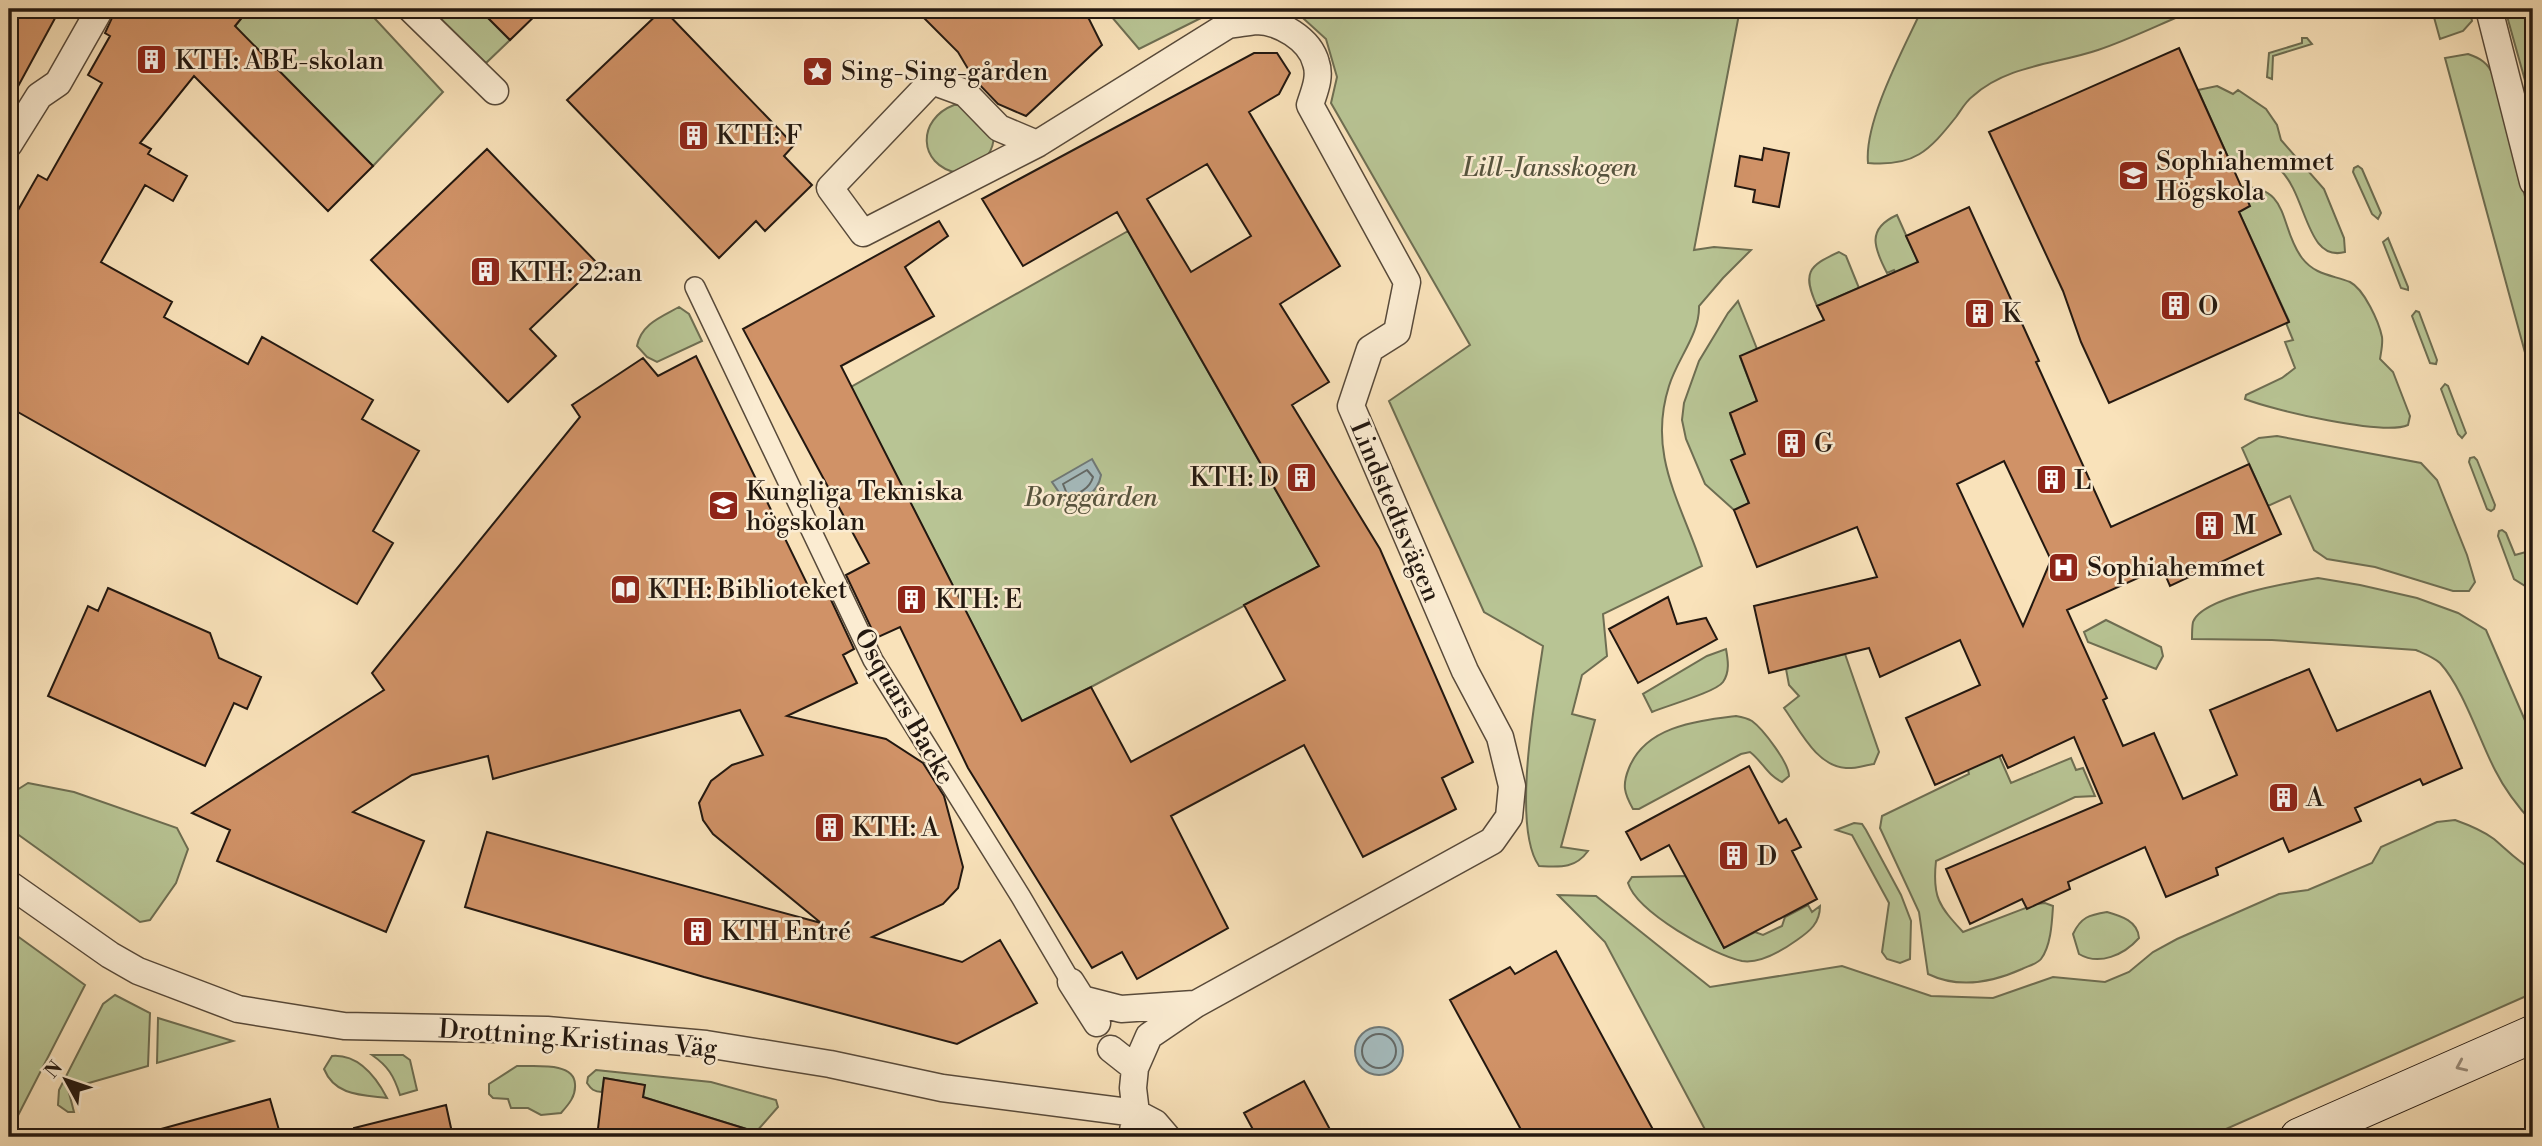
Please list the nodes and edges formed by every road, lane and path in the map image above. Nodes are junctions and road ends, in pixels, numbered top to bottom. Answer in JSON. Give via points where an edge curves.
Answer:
{"nodes":[{"id":1,"x":100,"y":9,"type":"edge"},
{"id":2,"x":411,"y":9,"type":"edge"},
{"id":3,"x":2489,"y":9,"type":"edge"},
{"id":4,"x":495,"y":91,"type":"dead end"},
{"id":5,"x":9,"y":144,"type":"edge"},
{"id":6,"x":1037,"y":144,"type":"junction"},
{"id":7,"x":2533,"y":182,"type":"edge"},
{"id":8,"x":695,"y":287,"type":"dead end"},
{"id":9,"x":9,"y":884,"type":"edge"},
{"id":10,"x":1077,"y":990,"type":"junction"},
{"id":11,"x":1196,"y":1004,"type":"junction"},
{"id":12,"x":1097,"y":1023,"type":"dead end"},
{"id":13,"x":2533,"y":1034,"type":"edge"},
{"id":14,"x":1111,"y":1049,"type":"dead end"},
{"id":15,"x":1135,"y":1068,"type":"junction"},
{"id":16,"x":1134,"y":1125,"type":"edge"},
{"id":17,"x":1167,"y":1137,"type":"edge"},
{"id":18,"x":2299,"y":1137,"type":"edge"}],
"edges":[{"from":1,"to":5,"type":"street","via":[[58,83],[39,96]]},
{"from":2,"to":4,"type":"street"},
{"from":3,"to":7,"type":"street"},
{"from":6,"to":6,"type":"street","name":"Lindstedtsvägen","via":[[863,233],[830,188],[932,80],[965,93],[999,128]]},
{"from":6,"to":11,"type":"street","name":"Lindstedtsvägen","via":[[1228,25],[1258,21],[1283,27],[1303,41],[1316,62],[1318,83],[1310,106],[1407,282],[1397,332],[1370,349],[1351,406],[1465,671],[1500,737],[1512,786],[1509,817],[1492,841]]},
{"from":8,"to":10,"type":"street","name":"Osquars Backe","via":[[873,660]]},
{"from":9,"to":16,"type":"street","name":"Drottning Kristinas Väg","via":[[129,966],[238,1009],[344,1026],[547,1030],[706,1044]]},
{"from":10,"to":11,"type":"street","via":[[1121,1009]]},
{"from":10,"to":12,"type":"street","name":"Osquars Backe"},
{"from":11,"to":15,"type":"street","name":"Lindstedtsvägen","via":[[1149,1036]]},
{"from":13,"to":18,"type":"main road","one_way":true},
{"from":14,"to":15,"type":"street"},
{"from":15,"to":16,"type":"street","name":"Lindstedtsvägen"},
{"from":16,"to":17,"type":"street","via":[[1155,1123]]}]}
